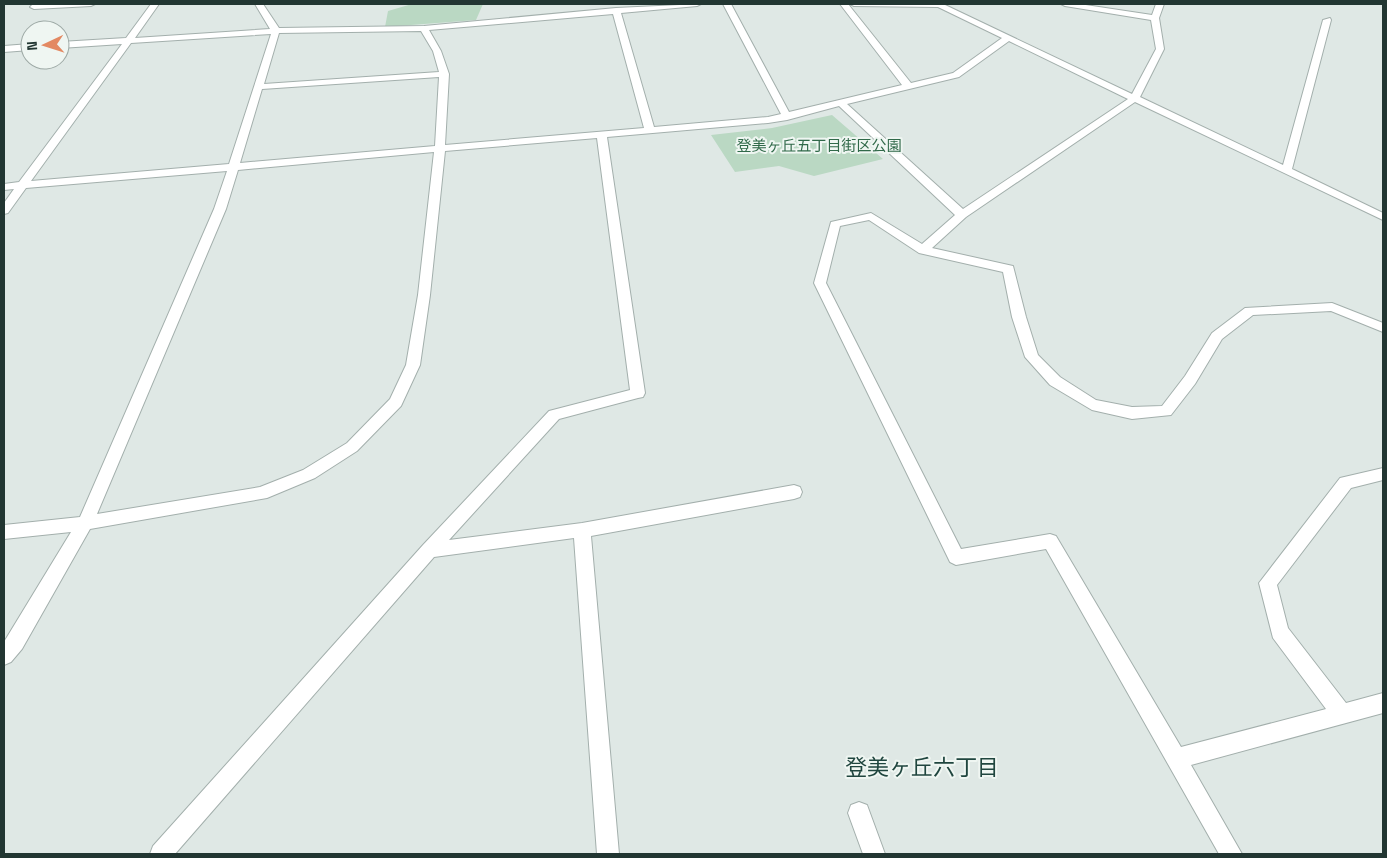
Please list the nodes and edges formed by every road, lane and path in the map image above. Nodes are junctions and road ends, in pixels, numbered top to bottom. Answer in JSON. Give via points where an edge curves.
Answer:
{"nodes":[{"id":1,"x":37,"y":4,"type":"edge"},
{"id":2,"x":91,"y":4,"type":"edge"},
{"id":3,"x":155,"y":4,"type":"edge"},
{"id":4,"x":259,"y":4,"type":"edge"},
{"id":5,"x":684,"y":4,"type":"edge"},
{"id":6,"x":697,"y":4,"type":"edge"},
{"id":7,"x":727,"y":4,"type":"edge"},
{"id":8,"x":844,"y":4,"type":"edge"},
{"id":9,"x":854,"y":4,"type":"edge"},
{"id":10,"x":914,"y":4,"type":"edge"},
{"id":11,"x":1065,"y":4,"type":"edge"},
{"id":12,"x":1160,"y":4,"type":"edge"},
{"id":13,"x":616,"y":10,"type":"junction"},
{"id":14,"x":1155,"y":18,"type":"junction"},
{"id":15,"x":1327,"y":20,"type":"dead end"},
{"id":16,"x":424,"y":28,"type":"junction"},
{"id":17,"x":276,"y":31,"type":"junction"},
{"id":18,"x":1008,"y":38,"type":"junction"},
{"id":19,"x":128,"y":40,"type":"junction"},
{"id":20,"x":70,"y":44,"type":"edge"},
{"id":21,"x":20,"y":48,"type":"edge"},
{"id":22,"x":4,"y":49,"type":"edge"},
{"id":23,"x":444,"y":74,"type":"junction"},
{"id":24,"x":908,"y":86,"type":"junction"},
{"id":25,"x":258,"y":87,"type":"junction"},
{"id":26,"x":1135,"y":98,"type":"junction"},
{"id":27,"x":842,"y":104,"type":"junction"},
{"id":28,"x":787,"y":117,"type":"junction"},
{"id":29,"x":650,"y":131,"type":"junction"},
{"id":30,"x":602,"y":135,"type":"junction"},
{"id":31,"x":440,"y":149,"type":"junction"},
{"id":32,"x":233,"y":166,"type":"junction"},
{"id":33,"x":1286,"y":169,"type":"junction"},
{"id":34,"x":22,"y":185,"type":"junction"},
{"id":35,"x":4,"y":187,"type":"edge"},
{"id":36,"x":4,"y":211,"type":"edge"},
{"id":37,"x":962,"y":215,"type":"junction"},
{"id":38,"x":1383,"y":217,"type":"edge"},
{"id":39,"x":923,"y":250,"type":"junction"},
{"id":40,"x":1383,"y":328,"type":"edge"},
{"id":41,"x":1383,"y":474,"type":"edge"},
{"id":42,"x":794,"y":492,"type":"dead end"},
{"id":43,"x":85,"y":523,"type":"junction"},
{"id":44,"x":582,"y":530,"type":"junction"},
{"id":45,"x":4,"y":532,"type":"edge"},
{"id":46,"x":429,"y":550,"type":"junction"},
{"id":47,"x":4,"y":656,"type":"edge"},
{"id":48,"x":1383,"y":703,"type":"edge"},
{"id":49,"x":1342,"y":714,"type":"junction"},
{"id":50,"x":1176,"y":759,"type":"junction"},
{"id":51,"x":859,"y":813,"type":"dead end"},
{"id":52,"x":161,"y":854,"type":"edge"},
{"id":53,"x":608,"y":854,"type":"edge"},
{"id":54,"x":874,"y":854,"type":"edge"},
{"id":55,"x":1231,"y":854,"type":"edge"}],
"edges":[{"from":1,"to":2,"type":"street","via":[[34,7]]},
{"from":3,"to":19,"type":"street"},
{"from":4,"to":17,"type":"street"},
{"from":5,"to":6,"type":"street"},
{"from":5,"to":13,"type":"street"},
{"from":7,"to":28,"type":"street"},
{"from":8,"to":24,"type":"street"},
{"from":9,"to":10,"type":"street"},
{"from":10,"to":18,"type":"street","via":[[939,5]]},
{"from":11,"to":14,"type":"street"},
{"from":12,"to":14,"type":"street"},
{"from":13,"to":16,"type":"street"},
{"from":13,"to":29,"type":"street"},
{"from":14,"to":26,"type":"street","via":[[1160,50]]},
{"from":15,"to":33,"type":"street"},
{"from":16,"to":17,"type":"street"},
{"from":16,"to":23,"type":"street","via":[[437,51]]},
{"from":17,"to":19,"type":"street"},
{"from":17,"to":25,"type":"street"},
{"from":18,"to":24,"type":"street","via":[[956,75]]},
{"from":18,"to":26,"type":"street"},
{"from":19,"to":20,"type":"street"},
{"from":19,"to":34,"type":"street"},
{"from":21,"to":22,"type":"street"},
{"from":23,"to":25,"type":"street"},
{"from":23,"to":31,"type":"street"},
{"from":24,"to":27,"type":"street"},
{"from":25,"to":32,"type":"street"},
{"from":26,"to":33,"type":"street"},
{"from":26,"to":37,"type":"street"},
{"from":27,"to":28,"type":"street"},
{"from":27,"to":37,"type":"street"},
{"from":28,"to":29,"type":"street"},
{"from":29,"to":30,"type":"street"},
{"from":30,"to":31,"type":"street"},
{"from":30,"to":46,"type":"street","via":[[638,393],[554,415]]},
{"from":31,"to":32,"type":"street"},
{"from":31,"to":43,"type":"street","via":[[413,365],[396,402],[352,447],[309,474],[269,490]]},
{"from":32,"to":34,"type":"street"},
{"from":32,"to":43,"type":"street","via":[[220,209]]},
{"from":33,"to":38,"type":"street"},
{"from":34,"to":35,"type":"street"},
{"from":34,"to":36,"type":"street"},
{"from":37,"to":39,"type":"street"},
{"from":39,"to":40,"type":"street","via":[[1009,269],[1032,357],[1055,380],[1092,405],[1132,412],[1166,412],[1217,336],[1250,311],[1332,307]]},
{"from":39,"to":50,"type":"street","via":[[871,216],[835,224],[820,283],[956,556],[1050,541]]},
{"from":41,"to":49,"type":"street","via":[[1346,483],[1268,583],[1280,632]]},
{"from":42,"to":44,"type":"street"},
{"from":43,"to":45,"type":"street"},
{"from":43,"to":47,"type":"street","via":[[15,643]]},
{"from":44,"to":46,"type":"street"},
{"from":44,"to":53,"type":"street"},
{"from":46,"to":52,"type":"street"},
{"from":48,"to":49,"type":"street"},
{"from":49,"to":50,"type":"street"},
{"from":50,"to":55,"type":"street"},
{"from":51,"to":54,"type":"street"}]}
